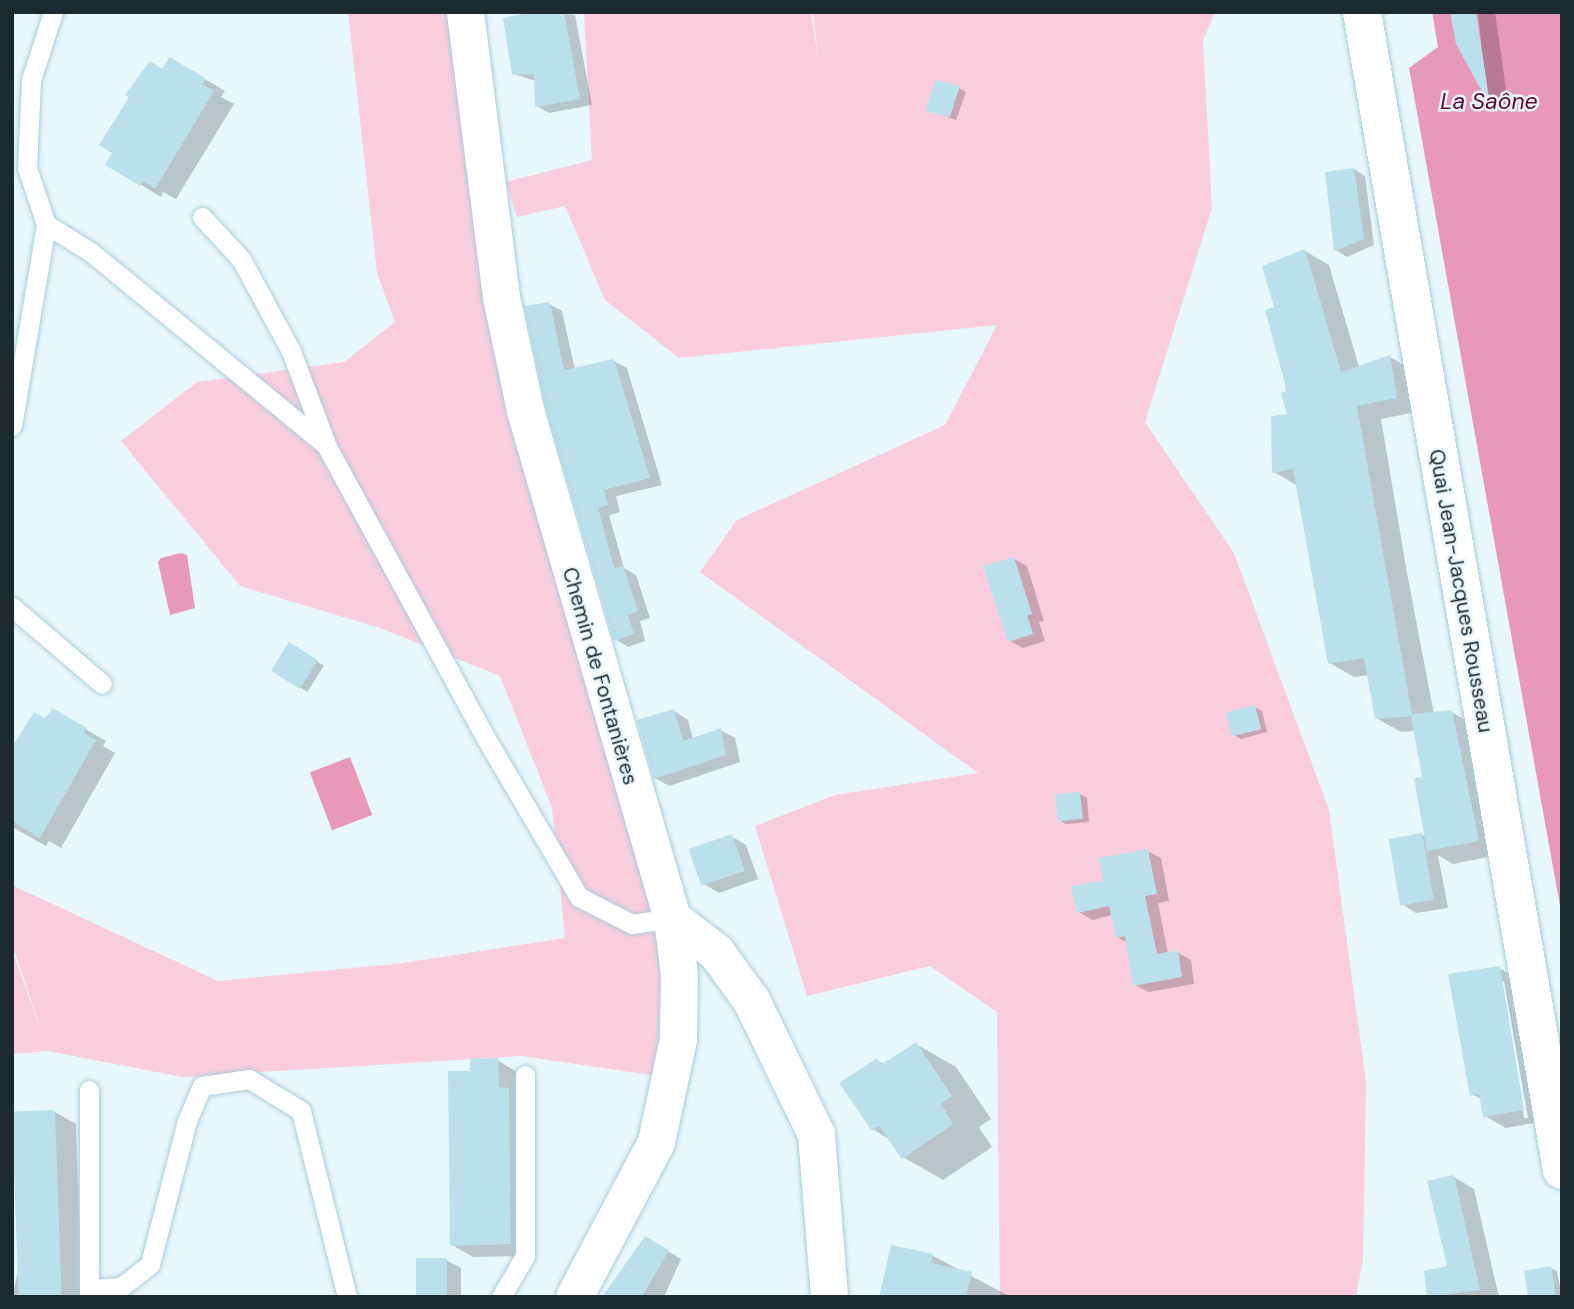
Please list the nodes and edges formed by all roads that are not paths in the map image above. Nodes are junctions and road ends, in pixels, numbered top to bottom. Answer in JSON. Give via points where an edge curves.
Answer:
{"nodes":[{"id":1,"x":53,"y":12,"type":"edge"},
{"id":2,"x":465,"y":12,"type":"edge"},
{"id":3,"x":1362,"y":12,"type":"edge"},
{"id":4,"x":202,"y":217,"type":"dead end"},
{"id":5,"x":46,"y":224,"type":"junction"},
{"id":6,"x":12,"y":426,"type":"edge"},
{"id":7,"x":327,"y":447,"type":"junction"},
{"id":8,"x":12,"y":607,"type":"edge"},
{"id":9,"x":103,"y":684,"type":"dead end"},
{"id":10,"x":672,"y":918,"type":"junction"},
{"id":11,"x":525,"y":1075,"type":"dead end"},
{"id":12,"x":89,"y":1090,"type":"dead end"},
{"id":13,"x":1562,"y":1170,"type":"edge"},
{"id":14,"x":90,"y":1293,"type":"edge"},
{"id":15,"x":347,"y":1297,"type":"edge"},
{"id":16,"x":501,"y":1297,"type":"edge"},
{"id":17,"x":574,"y":1297,"type":"edge"},
{"id":18,"x":829,"y":1297,"type":"edge"}],
"edges":[{"from":1,"to":5,"type":"lane","via":[[31,80],[27,167]]},
{"from":2,"to":10,"type":"street","name":"Chemin de Fontanières","via":[[499,286],[525,411]]},
{"from":3,"to":13,"type":"street","name":"Quai Jean-Jacques Rousseau"},
{"from":4,"to":7,"type":"lane","via":[[241,259],[279,328]]},
{"from":5,"to":6,"type":"lane"},
{"from":5,"to":7,"type":"lane","via":[[92,253]]},
{"from":7,"to":10,"type":"lane","via":[[481,730],[579,897],[632,924]]},
{"from":8,"to":9,"type":"lane"},
{"from":10,"to":17,"type":"street","name":"Chemin de Fontanières","via":[[679,975],[678,1039],[656,1142]]},
{"from":10,"to":18,"type":"street","via":[[716,952],[751,1000],[816,1134]]},
{"from":11,"to":16,"type":"lane","via":[[525,1255]]},
{"from":12,"to":14,"type":"lane"},
{"from":14,"to":15,"type":"lane","via":[[121,1287],[150,1264],[187,1121],[202,1086],[249,1079],[301,1111]]}]}
